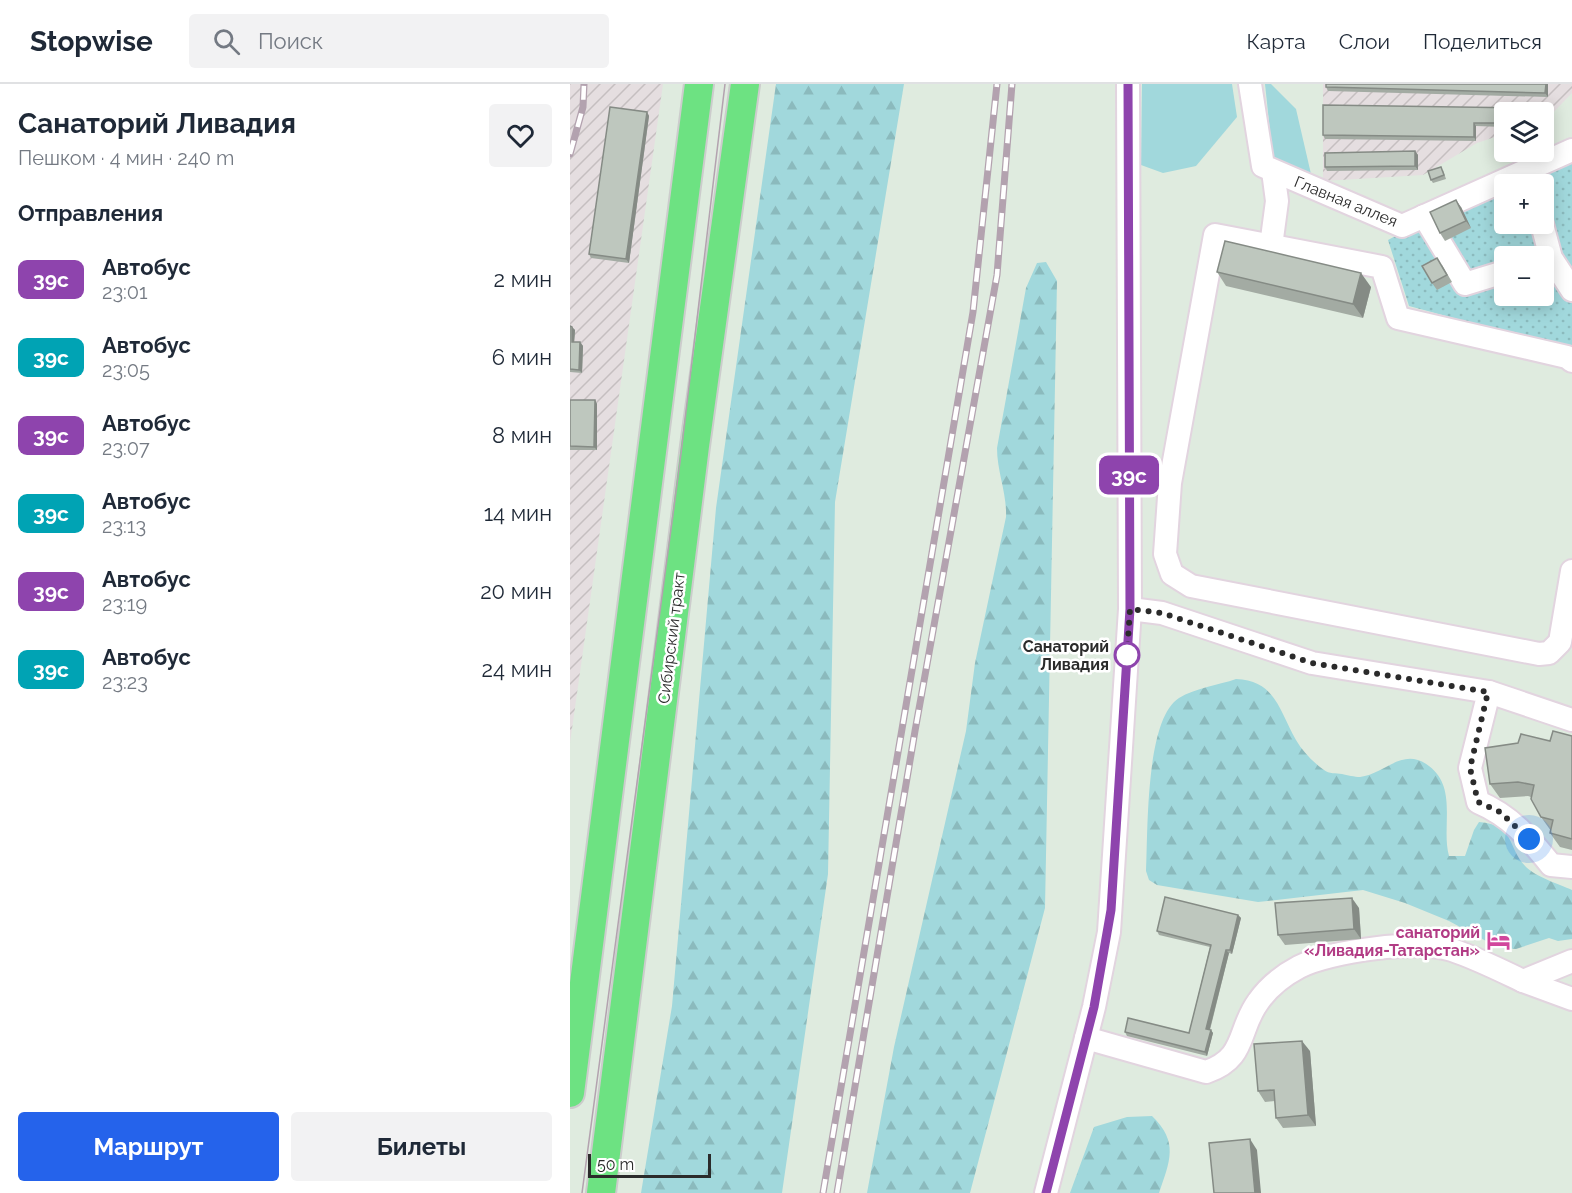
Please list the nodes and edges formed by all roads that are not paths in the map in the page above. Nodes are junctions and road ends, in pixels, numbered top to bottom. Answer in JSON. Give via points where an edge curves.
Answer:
{"nodes":[{"id":1,"x":699,"y":84,"type":"edge"},
{"id":2,"x":745,"y":84,"type":"edge"},
{"id":3,"x":1128,"y":84,"type":"edge"},
{"id":4,"x":1250,"y":84,"type":"edge"},
{"id":5,"x":1572,"y":150,"type":"edge"},
{"id":6,"x":1273,"y":171,"type":"junction"},
{"id":7,"x":1424,"y":216,"type":"junction"},
{"id":8,"x":1271,"y":246,"type":"junction"},
{"id":9,"x":1554,"y":268,"type":"edge"},
{"id":10,"x":1494,"y":275,"type":"edge"},
{"id":11,"x":1572,"y":291,"type":"edge"},
{"id":12,"x":1572,"y":362,"type":"edge"},
{"id":13,"x":1572,"y":571,"type":"edge"},
{"id":14,"x":1130,"y":609,"type":"junction"},
{"id":15,"x":1488,"y":692,"type":"junction"},
{"id":16,"x":1572,"y":720,"type":"edge"},
{"id":17,"x":1572,"y":867,"type":"edge"},
{"id":18,"x":1572,"y":961,"type":"edge"},
{"id":19,"x":1523,"y":981,"type":"junction"},
{"id":20,"x":1572,"y":999,"type":"edge"},
{"id":21,"x":1086,"y":1038,"type":"junction"},
{"id":22,"x":570,"y":1087,"type":"edge"},
{"id":23,"x":601,"y":1193,"type":"edge"},
{"id":24,"x":1046,"y":1193,"type":"edge"}],
"edges":[{"from":1,"to":22,"type":"main road"},
{"from":2,"to":23,"type":"main road","name":"Сибирский тракт"},
{"from":3,"to":14,"type":"street"},
{"from":4,"to":6,"type":"street","name":"Главная аллея","via":[[1263,166]]},
{"from":5,"to":7,"type":"street","name":"Главная аллея"},
{"from":6,"to":7,"type":"street","name":"Главная аллея","via":[[1402,226]]},
{"from":6,"to":8,"type":"street","via":[[1277,201]]},
{"from":7,"to":10,"type":"street","via":[[1465,284]]},
{"from":8,"to":12,"type":"street","via":[[1382,267],[1398,318],[1567,357]]},
{"from":8,"to":13,"type":"street","via":[[1215,235],[1170,483],[1166,554],[1172,574],[1191,586],[1539,654],[1549,653],[1560,642]]},
{"from":9,"to":11,"type":"street"},
{"from":14,"to":15,"type":"street","via":[[1162,613],[1312,663]]},
{"from":14,"to":21,"type":"street","via":[[1109,932]]},
{"from":15,"to":16,"type":"street"},
{"from":15,"to":17,"type":"street","via":[[1470,768],[1478,802],[1500,812],[1551,865]]},
{"from":18,"to":19,"type":"street"},
{"from":19,"to":20,"type":"street"},
{"from":19,"to":21,"type":"street","via":[[1450,949],[1401,945],[1329,956],[1300,966],[1272,983],[1256,1005],[1236,1054],[1206,1072]]},
{"from":21,"to":24,"type":"street"}]}
